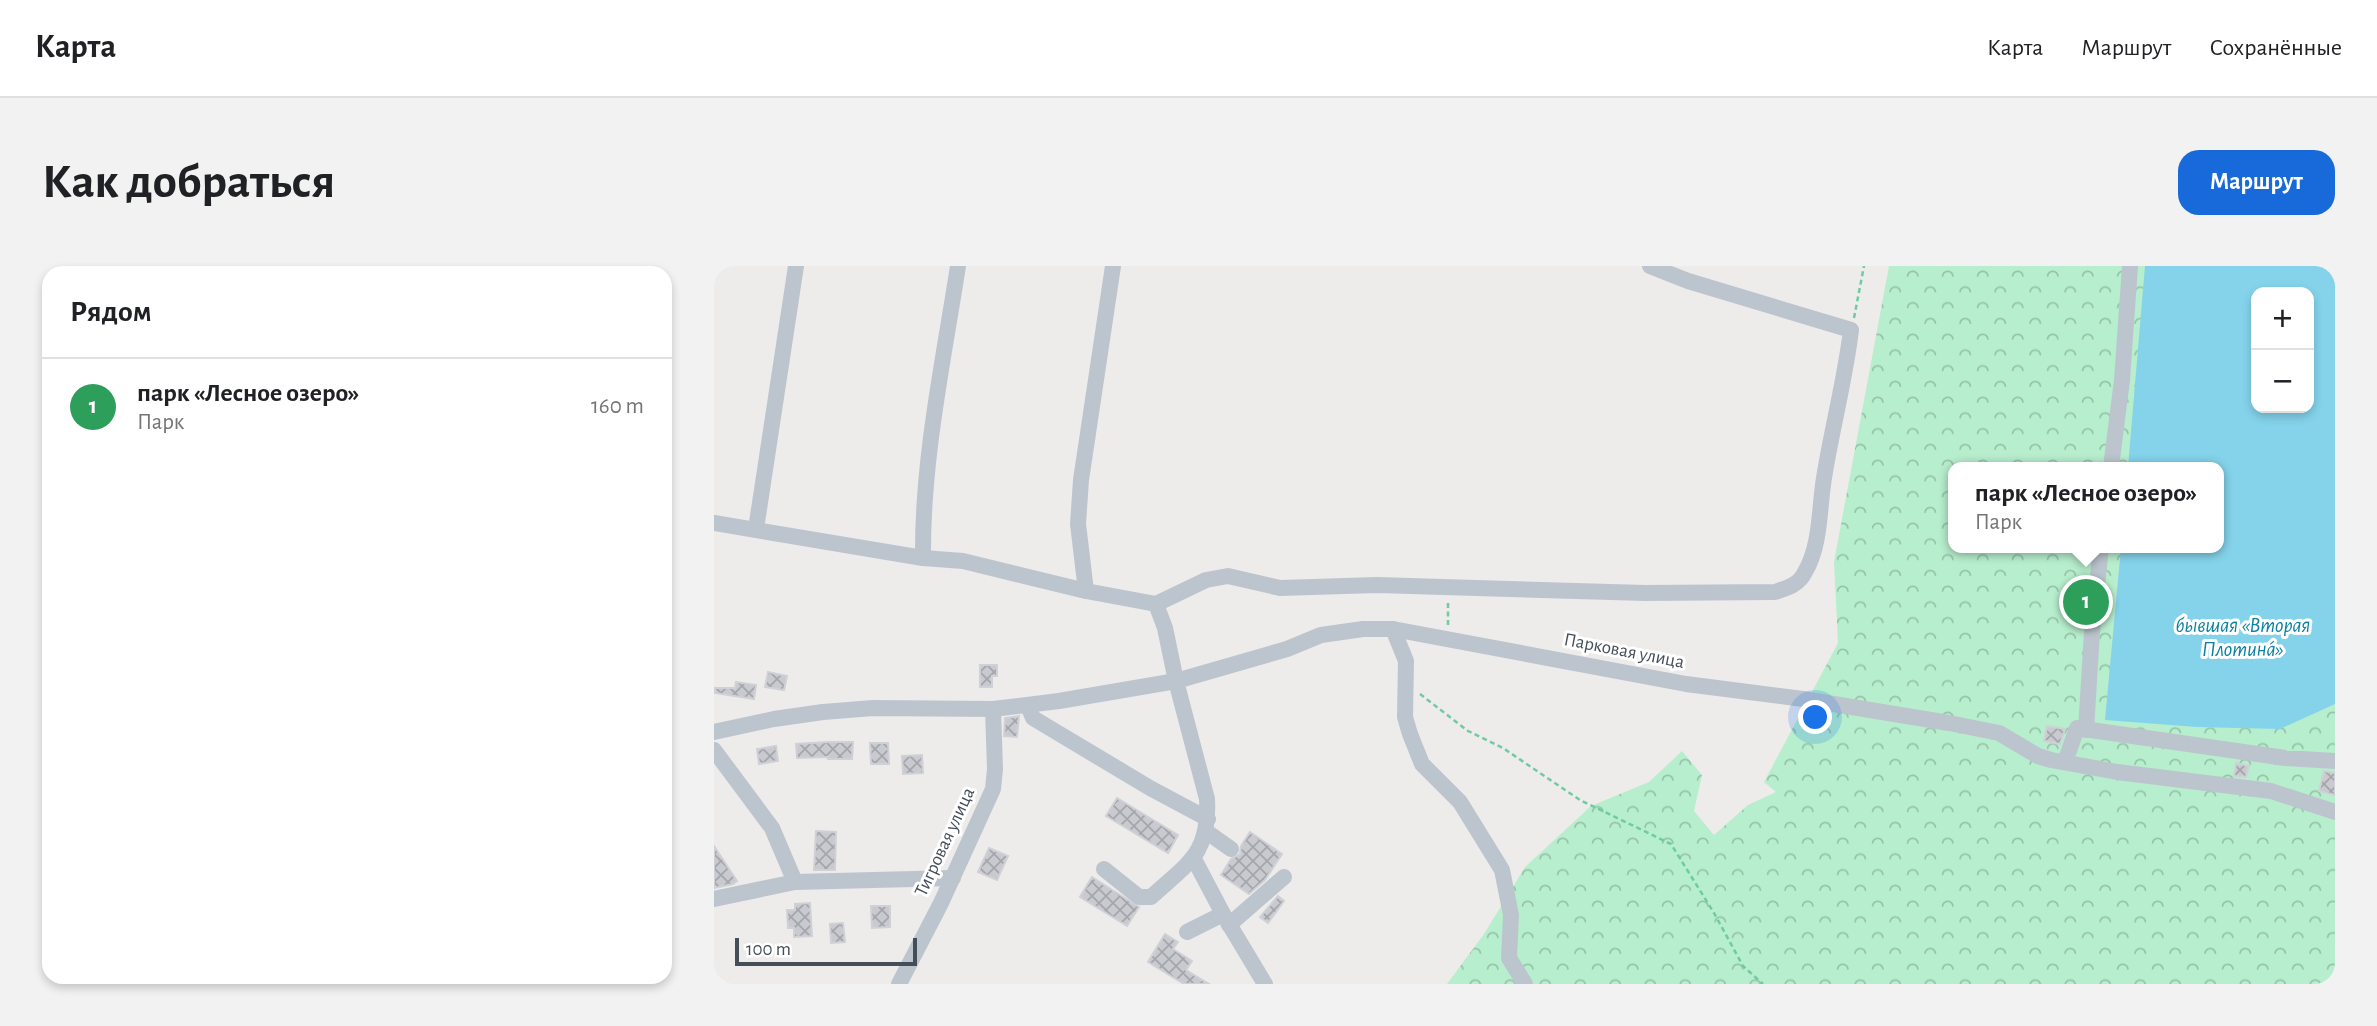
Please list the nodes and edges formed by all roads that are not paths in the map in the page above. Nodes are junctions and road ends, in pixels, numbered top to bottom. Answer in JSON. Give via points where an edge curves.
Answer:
{"nodes":[{"id":1,"x":796,"y":266,"type":"edge"},
{"id":2,"x":958,"y":266,"type":"edge"},
{"id":3,"x":1113,"y":266,"type":"edge"},
{"id":4,"x":1650,"y":266,"type":"edge"},
{"id":5,"x":2130,"y":266,"type":"edge"},
{"id":6,"x":2111,"y":462,"type":"edge"},
{"id":7,"x":714,"y":523,"type":"edge"},
{"id":8,"x":756,"y":529,"type":"junction"},
{"id":9,"x":2100,"y":553,"type":"edge"},
{"id":10,"x":923,"y":558,"type":"junction"},
{"id":11,"x":1086,"y":590,"type":"junction"},
{"id":12,"x":1156,"y":604,"type":"junction"},
{"id":13,"x":1393,"y":629,"type":"junction"},
{"id":14,"x":1176,"y":681,"type":"junction"},
{"id":15,"x":1028,"y":706,"type":"junction"},
{"id":16,"x":993,"y":709,"type":"junction"},
{"id":17,"x":2087,"y":730,"type":"junction"},
{"id":18,"x":714,"y":732,"type":"edge"},
{"id":19,"x":714,"y":750,"type":"edge"},
{"id":20,"x":2335,"y":761,"type":"edge"},
{"id":21,"x":2065,"y":762,"type":"junction"},
{"id":22,"x":2335,"y":812,"type":"edge"},
{"id":23,"x":1208,"y":825,"type":"junction"},
{"id":24,"x":1231,"y":849,"type":"dead end"},
{"id":25,"x":1194,"y":859,"type":"junction"},
{"id":26,"x":1104,"y":869,"type":"dead end"},
{"id":27,"x":1284,"y":877,"type":"dead end"},
{"id":28,"x":953,"y":878,"type":"junction"},
{"id":29,"x":794,"y":882,"type":"junction"},
{"id":30,"x":714,"y":899,"type":"edge"},
{"id":31,"x":1226,"y":919,"type":"junction"},
{"id":32,"x":1187,"y":932,"type":"dead end"},
{"id":33,"x":899,"y":984,"type":"edge"},
{"id":34,"x":1265,"y":984,"type":"edge"},
{"id":35,"x":1525,"y":984,"type":"edge"}],
"edges":[{"from":1,"to":8,"type":"street"},
{"from":2,"to":10,"type":"street","via":[[929,450]]},
{"from":3,"to":11,"type":"street","via":[[1081,480],[1078,524]]},
{"from":4,"to":12,"type":"street","via":[[1851,330],[1814,549],[1805,574],[1793,586],[1775,592],[1645,593],[1448,586],[1280,588],[1228,576],[1206,580]]},
{"from":5,"to":6,"type":"street"},
{"from":7,"to":8,"type":"street"},
{"from":8,"to":10,"type":"street"},
{"from":9,"to":17,"type":"street"},
{"from":10,"to":11,"type":"street","via":[[979,564]]},
{"from":11,"to":12,"type":"street"},
{"from":12,"to":14,"type":"street"},
{"from":13,"to":14,"type":"street","name":"Парковая улица","via":[[1321,635]]},
{"from":13,"to":21,"type":"street","name":"Парковая улица","via":[[1686,684],[1961,725],[1999,733],[2038,756]]},
{"from":13,"to":35,"type":"street","via":[[1406,661],[1405,717],[1422,764],[1460,802],[1502,870],[1511,915],[1509,958]]},
{"from":14,"to":15,"type":"street","name":"Парковая улица"},
{"from":14,"to":23,"type":"street","via":[[1207,799]]},
{"from":15,"to":16,"type":"street","name":"Парковая улица"},
{"from":15,"to":23,"type":"street","via":[[1032,718]]},
{"from":16,"to":18,"type":"street","name":"Парковая улица","via":[[823,712]]},
{"from":16,"to":28,"type":"street","name":"Тигровая улица","via":[[993,789]]},
{"from":17,"to":20,"type":"street"},
{"from":17,"to":21,"type":"street","via":[[2077,728]]},
{"from":19,"to":29,"type":"street","via":[[772,828]]},
{"from":21,"to":22,"type":"street","name":"Парковая улица","via":[[2271,791]]},
{"from":23,"to":24,"type":"street"},
{"from":23,"to":25,"type":"street"},
{"from":25,"to":26,"type":"street","via":[[1145,898]]},
{"from":25,"to":31,"type":"street"},
{"from":27,"to":31,"type":"street"},
{"from":28,"to":29,"type":"street"},
{"from":28,"to":33,"type":"street","name":"Тигровая улица"},
{"from":29,"to":30,"type":"street"},
{"from":31,"to":32,"type":"street"},
{"from":31,"to":34,"type":"street"}]}
